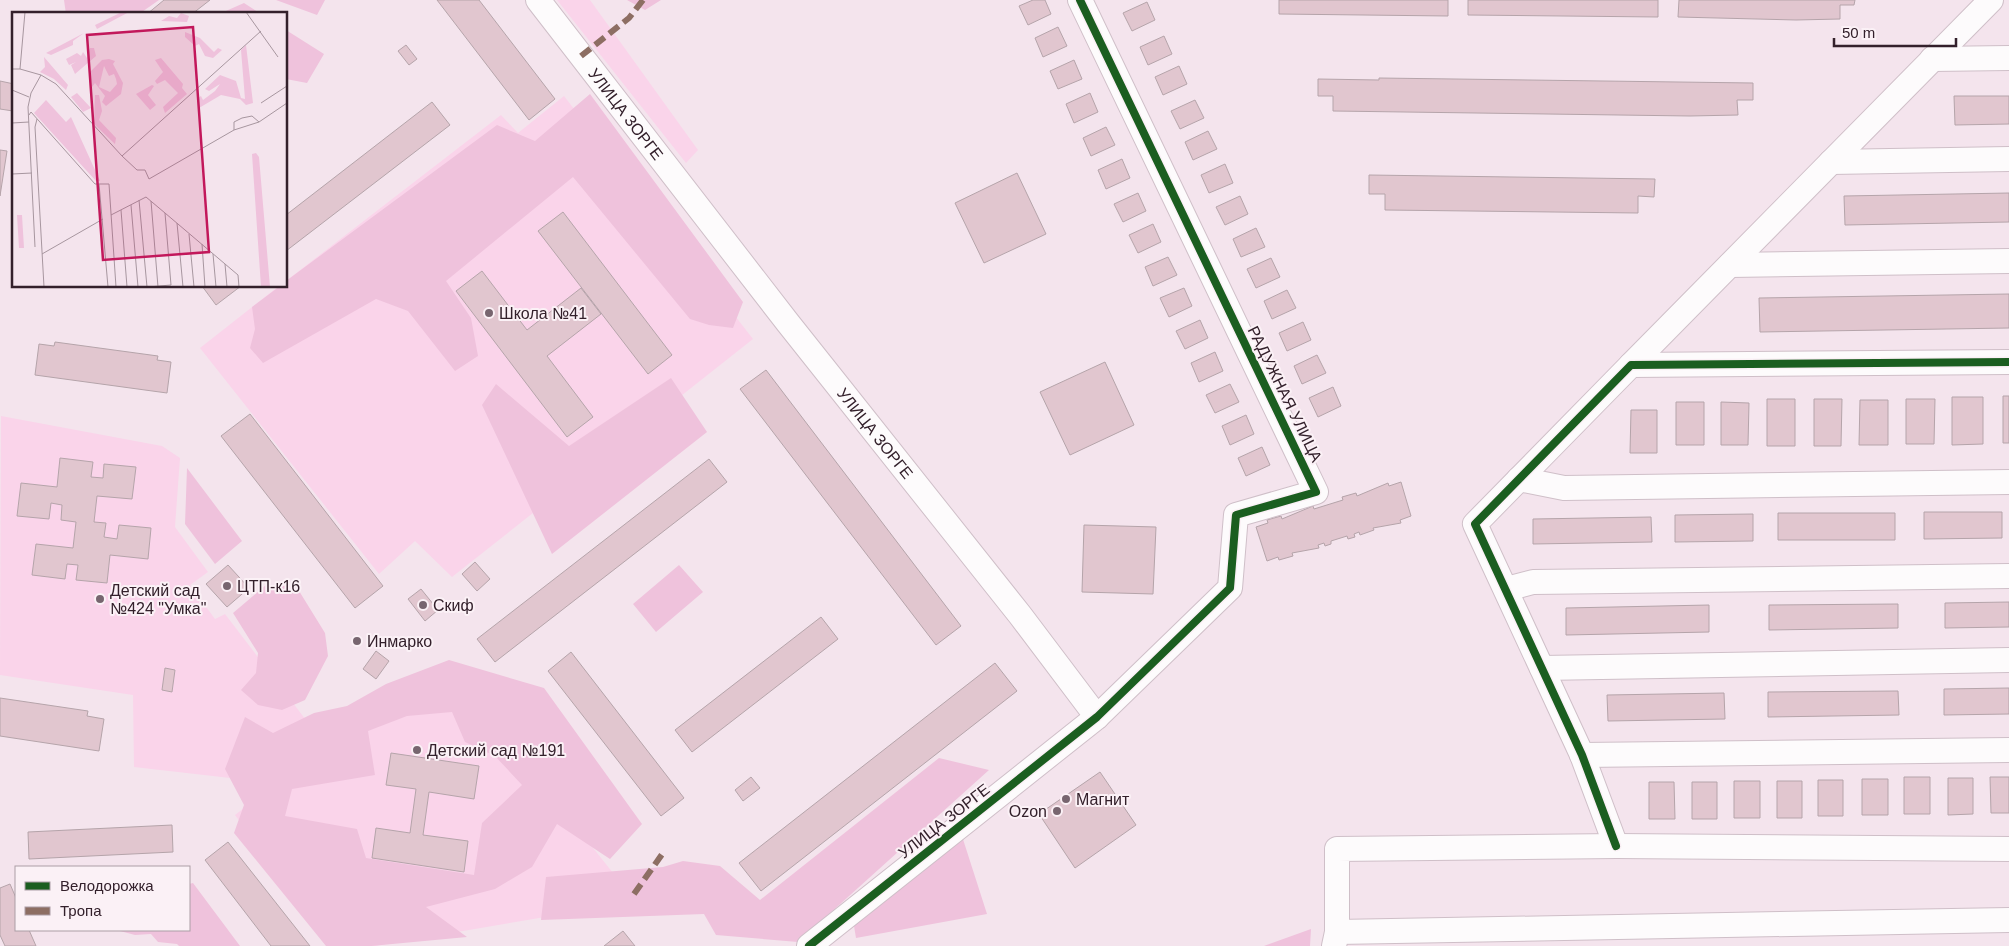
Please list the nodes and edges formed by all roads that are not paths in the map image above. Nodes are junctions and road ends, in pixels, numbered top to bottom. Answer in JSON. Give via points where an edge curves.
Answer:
{"nodes":[{"id":1,"x":538,"y":0,"type":"edge"},
{"id":2,"x":1080,"y":0,"type":"edge"},
{"id":3,"x":1990,"y":0,"type":"edge"},
{"id":4,"x":2009,"y":58,"type":"edge"},
{"id":5,"x":1932,"y":59,"type":"junction"},
{"id":6,"x":2009,"y":159,"type":"edge"},
{"id":7,"x":1831,"y":162,"type":"junction"},
{"id":8,"x":2009,"y":261,"type":"edge"},
{"id":9,"x":1730,"y":265,"type":"junction"},
{"id":10,"x":2009,"y":362,"type":"edge"},
{"id":11,"x":1631,"y":366,"type":"junction"},
{"id":12,"x":1518,"y":479,"type":"junction"},
{"id":13,"x":2009,"y":482,"type":"edge"},
{"id":14,"x":2009,"y":576,"type":"edge"},
{"id":15,"x":1506,"y":589,"type":"junction"},
{"id":16,"x":2009,"y":660,"type":"edge"},
{"id":17,"x":1542,"y":668,"type":"junction"},
{"id":18,"x":1097,"y":717,"type":"junction"},
{"id":19,"x":2009,"y":750,"type":"edge"},
{"id":20,"x":1582,"y":755,"type":"junction"},
{"id":21,"x":1616,"y":846,"type":"junction"},
{"id":22,"x":2009,"y":848,"type":"edge"},
{"id":23,"x":2009,"y":920,"type":"edge"},
{"id":24,"x":1648,"y":936,"type":"edge"},
{"id":25,"x":1335,"y":939,"type":"edge"},
{"id":26,"x":809,"y":946,"type":"edge"}],
"edges":[{"from":1,"to":18,"type":"street","name":"УЛИЦА ЗОРГЕ"},
{"from":2,"to":18,"type":"street","name":"РАДУЖНАЯ УЛИЦА","via":[[1316,492],[1236,515],[1230,588]]},
{"from":3,"to":5,"type":"street"},
{"from":4,"to":5,"type":"street"},
{"from":5,"to":7,"type":"street"},
{"from":6,"to":7,"type":"street"},
{"from":7,"to":9,"type":"street"},
{"from":8,"to":9,"type":"street"},
{"from":9,"to":11,"type":"street"},
{"from":10,"to":11,"type":"street"},
{"from":11,"to":12,"type":"street"},
{"from":12,"to":13,"type":"street","via":[[1564,488]]},
{"from":12,"to":15,"type":"street","via":[[1475,524]]},
{"from":14,"to":15,"type":"street","via":[[1533,582]]},
{"from":15,"to":17,"type":"street"},
{"from":16,"to":17,"type":"street"},
{"from":17,"to":20,"type":"street"},
{"from":18,"to":26,"type":"street","name":"УЛИЦА ЗОРГЕ"},
{"from":19,"to":20,"type":"street"},
{"from":20,"to":21,"type":"street"},
{"from":21,"to":22,"type":"street"},
{"from":21,"to":25,"type":"street","via":[[1337,849]]},
{"from":23,"to":24,"type":"street"},
{"from":24,"to":25,"type":"street"}]}
